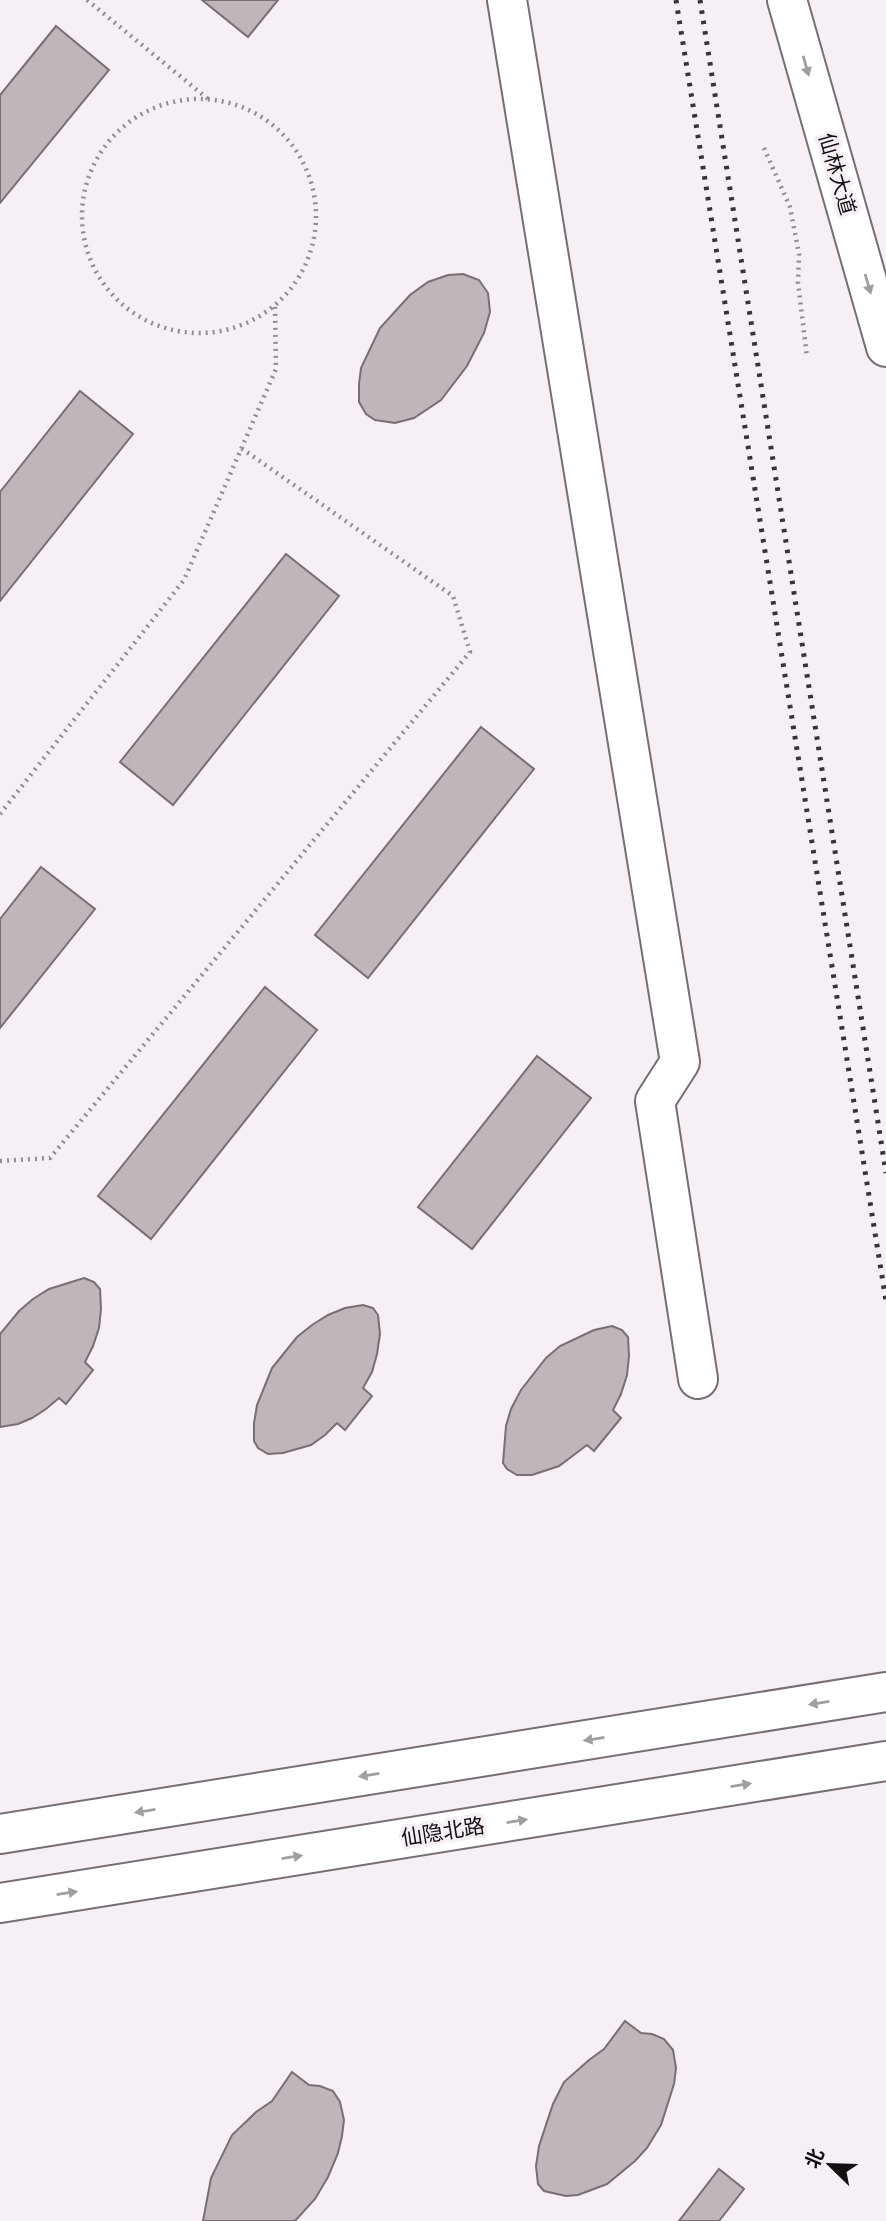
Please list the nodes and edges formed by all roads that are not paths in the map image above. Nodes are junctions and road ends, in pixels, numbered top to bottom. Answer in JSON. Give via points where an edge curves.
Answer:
{"nodes":[{"id":1,"x":507,"y":0,"type":"edge"},
{"id":2,"x":787,"y":0,"type":"edge"},
{"id":3,"x":886,"y":347,"type":"edge"},
{"id":4,"x":698,"y":1379,"type":"dead end"},
{"id":5,"x":886,"y":1692,"type":"edge"},
{"id":6,"x":886,"y":1761,"type":"edge"},
{"id":7,"x":0,"y":1834,"type":"edge"},
{"id":8,"x":0,"y":1903,"type":"edge"}],
"edges":[{"from":1,"to":4,"type":"main road","via":[[680,1062],[655,1101]]},
{"from":2,"to":3,"type":"main road","name":"仙林大道","one_way":true},
{"from":5,"to":7,"type":"main road","one_way":true},
{"from":8,"to":6,"type":"main road","name":"仙隐北路","one_way":true}]}
